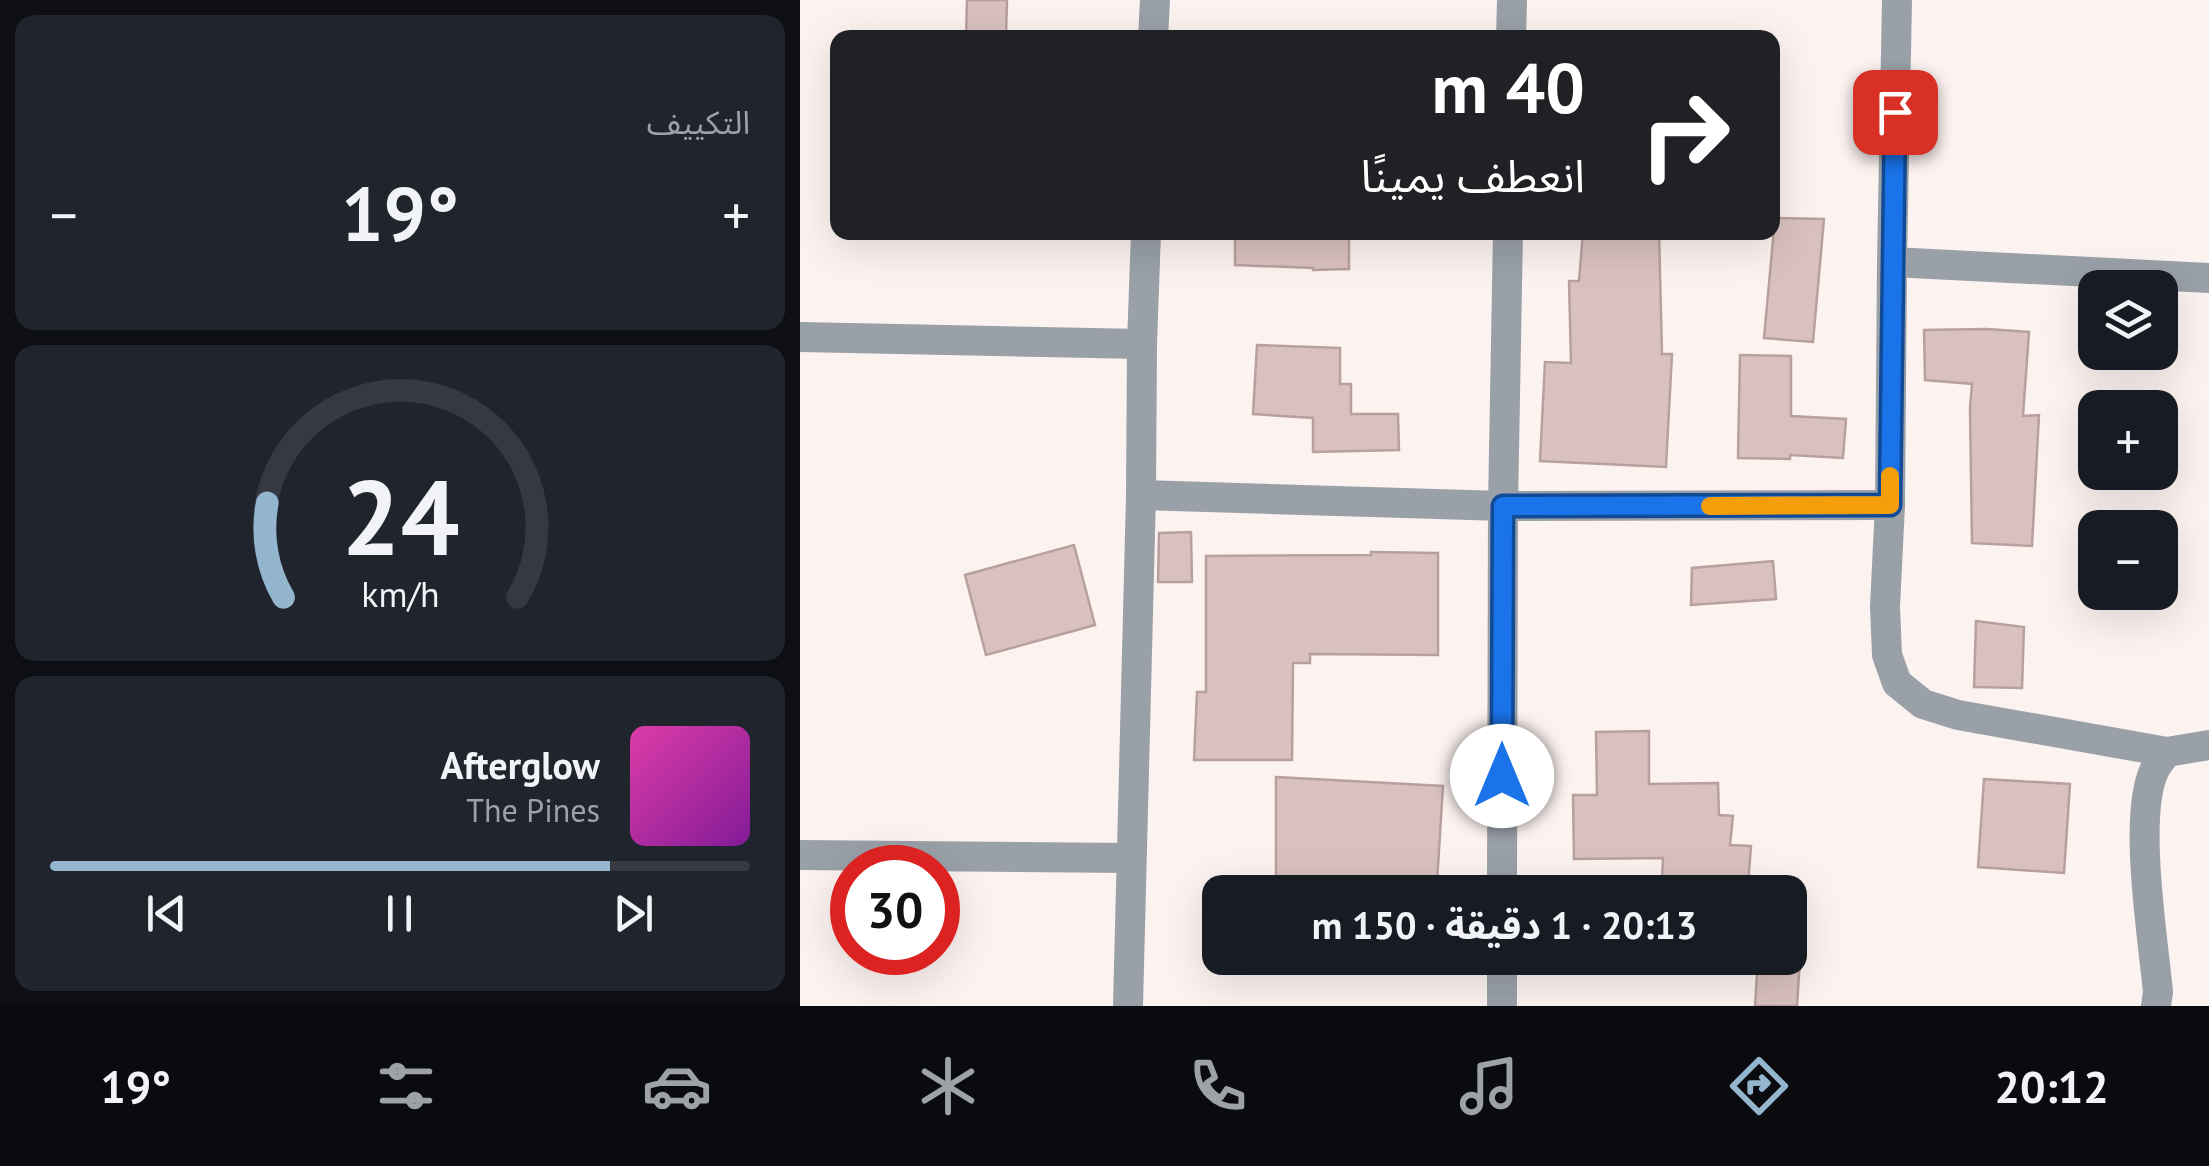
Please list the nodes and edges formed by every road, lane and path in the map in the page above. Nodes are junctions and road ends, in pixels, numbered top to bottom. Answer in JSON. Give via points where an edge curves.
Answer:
{"nodes":[{"id":1,"x":1155,"y":0,"type":"edge"},
{"id":2,"x":1512,"y":0,"type":"edge"},
{"id":3,"x":1897,"y":0,"type":"edge"},
{"id":4,"x":1154,"y":30,"type":"edge"},
{"id":5,"x":1511,"y":30,"type":"edge"},
{"id":6,"x":1146,"y":240,"type":"edge"},
{"id":7,"x":1508,"y":240,"type":"edge"},
{"id":8,"x":1892,"y":262,"type":"junction"},
{"id":9,"x":2209,"y":278,"type":"edge"},
{"id":10,"x":800,"y":337,"type":"edge"},
{"id":11,"x":1142,"y":344,"type":"junction"},
{"id":12,"x":1141,"y":495,"type":"junction"},
{"id":13,"x":1890,"y":505,"type":"junction"},
{"id":14,"x":1503,"y":506,"type":"junction"},
{"id":15,"x":2209,"y":745,"type":"edge"},
{"id":16,"x":2168,"y":752,"type":"junction"},
{"id":17,"x":800,"y":855,"type":"edge"},
{"id":18,"x":1131,"y":858,"type":"junction"},
{"id":19,"x":1502,"y":875,"type":"edge"},
{"id":20,"x":1502,"y":975,"type":"edge"},
{"id":21,"x":1128,"y":1006,"type":"edge"},
{"id":22,"x":1502,"y":1006,"type":"edge"},
{"id":23,"x":2156,"y":1006,"type":"edge"}],
"edges":[{"from":1,"to":4,"type":"street"},
{"from":2,"to":5,"type":"street"},
{"from":3,"to":8,"type":"street"},
{"from":6,"to":11,"type":"street"},
{"from":7,"to":14,"type":"street"},
{"from":8,"to":9,"type":"street"},
{"from":8,"to":13,"type":"street"},
{"from":10,"to":11,"type":"street"},
{"from":11,"to":12,"type":"street"},
{"from":12,"to":14,"type":"street"},
{"from":12,"to":18,"type":"street"},
{"from":13,"to":14,"type":"street"},
{"from":13,"to":16,"type":"street","via":[[1885,606],[1887,656],[1897,683],[1923,704],[1958,714]]},
{"from":14,"to":19,"type":"street"},
{"from":15,"to":16,"type":"street"},
{"from":16,"to":23,"type":"street","via":[[2148,792],[2144,845]]},
{"from":17,"to":18,"type":"street"},
{"from":18,"to":21,"type":"street"},
{"from":20,"to":22,"type":"street"}]}
